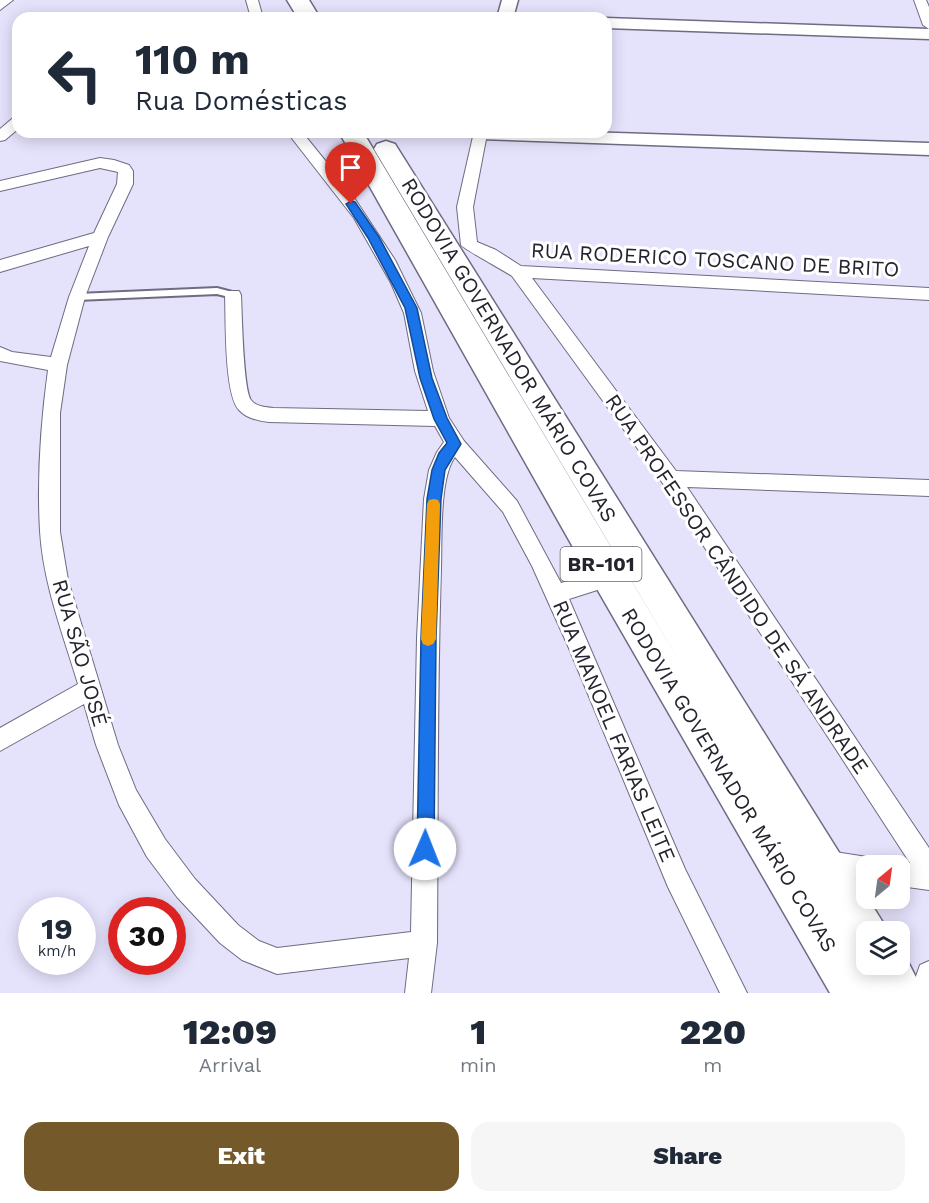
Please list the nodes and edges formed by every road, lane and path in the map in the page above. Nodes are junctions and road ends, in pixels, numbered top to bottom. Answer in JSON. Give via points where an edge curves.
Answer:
{"nodes":[{"id":1,"x":7,"y":0,"type":"edge"},
{"id":2,"x":920,"y":0,"type":"edge"},
{"id":3,"x":0,"y":6,"type":"edge"},
{"id":4,"x":612,"y":23,"type":"edge"},
{"id":5,"x":929,"y":25,"type":"edge"},
{"id":6,"x":929,"y":34,"type":"edge"},
{"id":7,"x":12,"y":126,"type":"edge"},
{"id":8,"x":0,"y":137,"type":"edge"},
{"id":9,"x":299,"y":138,"type":"edge"},
{"id":10,"x":354,"y":138,"type":"edge"},
{"id":11,"x":380,"y":138,"type":"edge"},
{"id":12,"x":479,"y":138,"type":"edge"},
{"id":13,"x":612,"y":138,"type":"edge"},
{"id":14,"x":929,"y":149,"type":"edge"},
{"id":15,"x":0,"y":186,"type":"edge"},
{"id":16,"x":100,"y":237,"type":"junction"},
{"id":17,"x":458,"y":248,"type":"junction"},
{"id":18,"x":0,"y":266,"type":"edge"},
{"id":19,"x":518,"y":272,"type":"junction"},
{"id":20,"x":929,"y":294,"type":"edge"},
{"id":21,"x":233,"y":295,"type":"joint"},
{"id":22,"x":77,"y":297,"type":"junction"},
{"id":23,"x":0,"y":354,"type":"edge"},
{"id":24,"x":58,"y":365,"type":"junction"},
{"id":25,"x":440,"y":419,"type":"junction"},
{"id":26,"x":454,"y":444,"type":"junction"},
{"id":27,"x":671,"y":479,"type":"junction"},
{"id":28,"x":929,"y":488,"type":"edge"},
{"id":29,"x":609,"y":578,"type":"junction"},
{"id":30,"x":556,"y":594,"type":"junction"},
{"id":31,"x":91,"y":688,"type":"junction"},
{"id":32,"x":0,"y":740,"type":"edge"},
{"id":33,"x":822,"y":862,"type":"junction"},
{"id":34,"x":856,"y":867,"type":"edge"},
{"id":35,"x":929,"y":870,"type":"edge"},
{"id":36,"x":910,"y":875,"type":"edge"},
{"id":37,"x":929,"y":878,"type":"edge"},
{"id":38,"x":858,"y":921,"type":"edge"},
{"id":39,"x":424,"y":943,"type":"junction"},
{"id":40,"x":929,"y":974,"type":"edge"},
{"id":41,"x":891,"y":975,"type":"edge"},
{"id":42,"x":418,"y":993,"type":"edge"},
{"id":43,"x":734,"y":993,"type":"edge"},
{"id":44,"x":855,"y":993,"type":"edge"},
{"id":45,"x":902,"y":993,"type":"edge"},
{"id":46,"x":923,"y":993,"type":"edge"}],
"edges":[{"from":1,"to":3,"type":"street"},
{"from":2,"to":5,"type":"street"},
{"from":4,"to":6,"type":"street"},
{"from":7,"to":8,"type":"street"},
{"from":9,"to":25,"type":"street","name":"RUA MANOEL FARIAS LEITE","via":[[341,188],[400,286],[411,308],[426,378]]},
{"from":10,"to":29,"type":"highway","name":"RODOVIA GOVERNADOR MÁRIO COVAS","number":"BR-101"},
{"from":11,"to":17,"type":"highway","name":"RODOVIA GOVERNADOR MÁRIO COVAS","number":"BR-101"},
{"from":12,"to":17,"type":"street"},
{"from":13,"to":14,"type":"street"},
{"from":15,"to":16,"type":"street","name":"RUA SÃO JOSÉ","via":[[100,163],[123,167],[126,177]]},
{"from":16,"to":18,"type":"street"},
{"from":16,"to":22,"type":"street","name":"RUA SÃO JOSÉ"},
{"from":17,"to":19,"type":"street","name":"RUA RODERICO TOSCANO DE BRITO","via":[[490,254]]},
{"from":17,"to":33,"type":"highway","name":"RODOVIA GOVERNADOR MÁRIO COVAS","number":"BR-101"},
{"from":19,"to":20,"type":"street","name":"RUA RODERICO TOSCANO DE BRITO"},
{"from":19,"to":27,"type":"street","name":"RUA PROFESSOR CÂNDIDO DE SÁ ANDRADE"},
{"from":21,"to":22,"type":"lane","via":[[217,291]]},
{"from":21,"to":25,"type":"street","via":[[240,386],[243,402],[250,410],[273,415]]},
{"from":22,"to":24,"type":"street","name":"RUA SÃO JOSÉ"},
{"from":23,"to":24,"type":"street"},
{"from":24,"to":31,"type":"street","name":"RUA SÃO JOSÉ","via":[[51,413],[50,532],[58,580]]},
{"from":25,"to":26,"type":"street","name":"RUA MANOEL FARIAS LEITE"},
{"from":26,"to":30,"type":"street","name":"RUA MANOEL FARIAS LEITE","via":[[518,517]]},
{"from":26,"to":39,"type":"street","via":[[439,470],[434,499]]},
{"from":27,"to":28,"type":"street"},
{"from":27,"to":35,"type":"street","name":"RUA PROFESSOR CÂNDIDO DE SÁ ANDRADE"},
{"from":29,"to":30,"type":"street"},
{"from":29,"to":44,"type":"highway","name":"RODOVIA GOVERNADOR MÁRIO COVAS","number":"BR-101"},
{"from":30,"to":43,"type":"street","name":"RUA MANOEL FARIAS LEITE","via":[[669,862]]},
{"from":31,"to":32,"type":"street"},
{"from":31,"to":39,"type":"street","name":"RUA SÃO JOSÉ","via":[[127,798],[156,848],[228,934],[251,951],[277,961]]},
{"from":33,"to":34,"type":"street"},
{"from":33,"to":38,"type":"highway","name":"RODOVIA GOVERNADOR MÁRIO COVAS","number":"BR-101"},
{"from":36,"to":37,"type":"street"},
{"from":39,"to":42,"type":"street"},
{"from":40,"to":46,"type":"street"},
{"from":41,"to":45,"type":"highway"}]}
